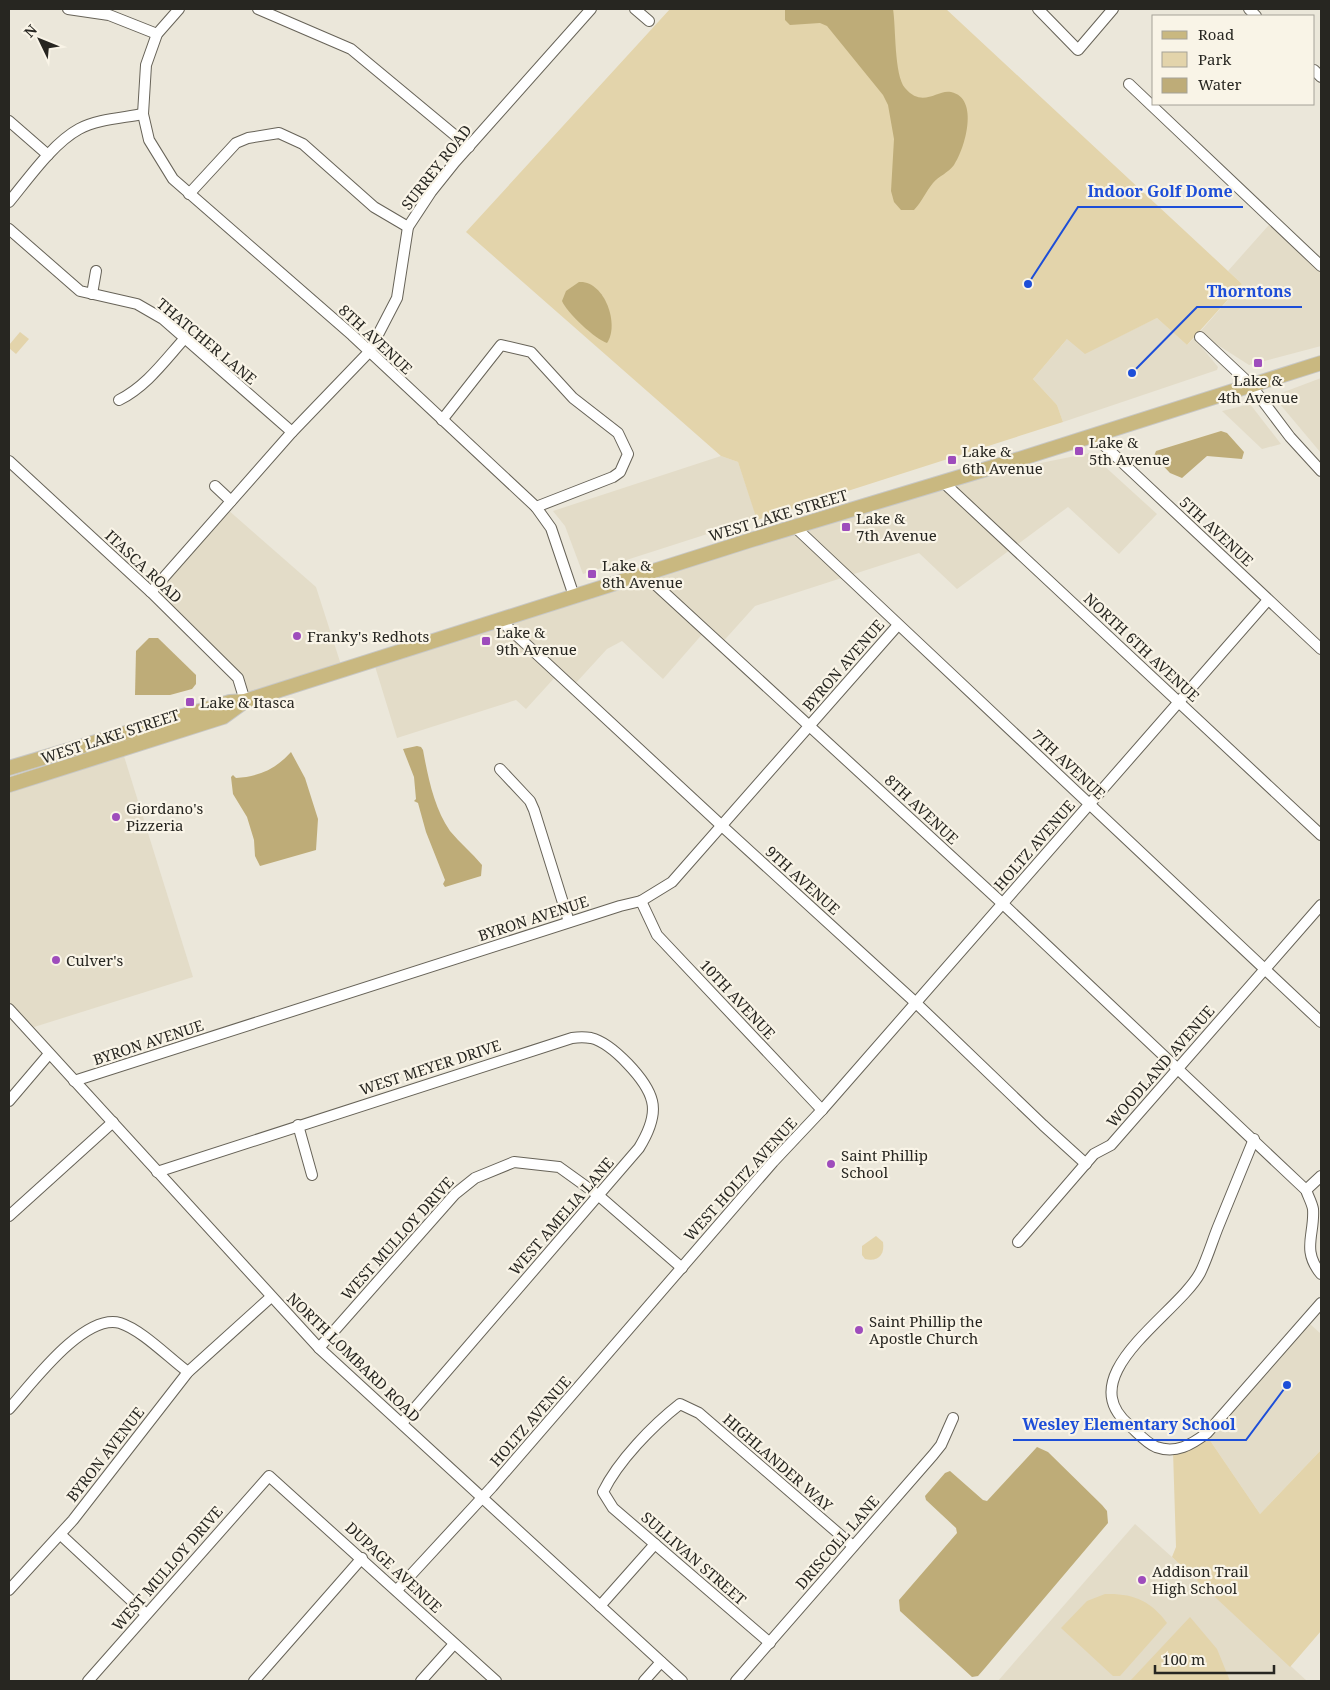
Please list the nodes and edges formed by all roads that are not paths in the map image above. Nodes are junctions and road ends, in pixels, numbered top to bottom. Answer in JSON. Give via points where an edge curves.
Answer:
{"nodes":[{"id":1,"x":68,"y":9,"type":"edge"},
{"id":2,"x":179,"y":9,"type":"edge"},
{"id":3,"x":258,"y":9,"type":"edge"},
{"id":4,"x":591,"y":9,"type":"edge"},
{"id":5,"x":635,"y":9,"type":"edge"},
{"id":6,"x":1038,"y":9,"type":"edge"},
{"id":7,"x":1113,"y":9,"type":"edge"},
{"id":8,"x":649,"y":21,"type":"dead end"},
{"id":9,"x":157,"y":34,"type":"junction"},
{"id":10,"x":1129,"y":84,"type":"dead end"},
{"id":11,"x":143,"y":114,"type":"junction"},
{"id":12,"x":9,"y":121,"type":"edge"},
{"id":13,"x":468,"y":147,"type":"junction"},
{"id":14,"x":48,"y":155,"type":"junction"},
{"id":15,"x":189,"y":194,"type":"junction"},
{"id":16,"x":9,"y":202,"type":"edge"},
{"id":17,"x":408,"y":227,"type":"junction"},
{"id":18,"x":9,"y":229,"type":"edge"},
{"id":19,"x":1321,"y":266,"type":"edge"},
{"id":20,"x":96,"y":271,"type":"dead end"},
{"id":21,"x":92,"y":294,"type":"junction"},
{"id":22,"x":1200,"y":337,"type":"dead end"},
{"id":23,"x":184,"y":338,"type":"junction"},
{"id":24,"x":368,"y":352,"type":"junction"},
{"id":25,"x":1321,"y":363,"type":"edge"},
{"id":26,"x":1250,"y":384,"type":"junction"},
{"id":27,"x":119,"y":400,"type":"dead end"},
{"id":28,"x":442,"y":420,"type":"junction"},
{"id":29,"x":292,"y":432,"type":"junction"},
{"id":30,"x":1093,"y":435,"type":"junction"},
{"id":31,"x":9,"y":461,"type":"edge"},
{"id":32,"x":1321,"y":471,"type":"edge"},
{"id":33,"x":942,"y":481,"type":"junction"},
{"id":34,"x":215,"y":486,"type":"dead end"},
{"id":35,"x":231,"y":501,"type":"junction"},
{"id":36,"x":536,"y":507,"type":"junction"},
{"id":37,"x":796,"y":528,"type":"junction"},
{"id":38,"x":644,"y":574,"type":"junction"},
{"id":39,"x":151,"y":592,"type":"junction"},
{"id":40,"x":574,"y":596,"type":"junction"},
{"id":41,"x":1268,"y":600,"type":"junction"},
{"id":42,"x":500,"y":620,"type":"junction"},
{"id":43,"x":898,"y":624,"type":"junction"},
{"id":44,"x":1321,"y":649,"type":"edge"},
{"id":45,"x":245,"y":701,"type":"junction"},
{"id":46,"x":1179,"y":702,"type":"junction"},
{"id":47,"x":810,"y":726,"type":"junction"},
{"id":48,"x":9,"y":768,"type":"edge"},
{"id":49,"x":500,"y":769,"type":"dead end"},
{"id":50,"x":9,"y":785,"type":"edge"},
{"id":51,"x":1090,"y":804,"type":"junction"},
{"id":52,"x":722,"y":826,"type":"junction"},
{"id":53,"x":1321,"y":835,"type":"edge"},
{"id":54,"x":641,"y":901,"type":"junction"},
{"id":55,"x":1003,"y":904,"type":"junction"},
{"id":56,"x":1321,"y":905,"type":"edge"},
{"id":57,"x":570,"y":922,"type":"junction"},
{"id":58,"x":1265,"y":969,"type":"junction"},
{"id":59,"x":916,"y":1002,"type":"junction"},
{"id":60,"x":9,"y":1009,"type":"edge"},
{"id":61,"x":1321,"y":1022,"type":"edge"},
{"id":62,"x":572,"y":1038,"type":"joint"},
{"id":63,"x":49,"y":1054,"type":"junction"},
{"id":64,"x":1178,"y":1068,"type":"junction"},
{"id":65,"x":74,"y":1081,"type":"junction"},
{"id":66,"x":9,"y":1101,"type":"edge"},
{"id":67,"x":822,"y":1110,"type":"junction"},
{"id":68,"x":113,"y":1122,"type":"junction"},
{"id":69,"x":298,"y":1125,"type":"junction"},
{"id":70,"x":1254,"y":1139,"type":"junction"},
{"id":71,"x":1086,"y":1164,"type":"junction"},
{"id":72,"x":157,"y":1172,"type":"junction"},
{"id":73,"x":312,"y":1175,"type":"dead end"},
{"id":74,"x":1321,"y":1176,"type":"edge"},
{"id":75,"x":1306,"y":1190,"type":"junction"},
{"id":76,"x":598,"y":1195,"type":"junction"},
{"id":77,"x":9,"y":1216,"type":"edge"},
{"id":78,"x":1018,"y":1242,"type":"dead end"},
{"id":79,"x":682,"y":1268,"type":"junction"},
{"id":80,"x":1321,"y":1274,"type":"edge"},
{"id":81,"x":271,"y":1297,"type":"junction"},
{"id":82,"x":1321,"y":1303,"type":"edge"},
{"id":83,"x":319,"y":1348,"type":"junction"},
{"id":84,"x":188,"y":1372,"type":"junction"},
{"id":85,"x":680,"y":1404,"type":"joint"},
{"id":86,"x":9,"y":1409,"type":"edge"},
{"id":87,"x":953,"y":1418,"type":"dead end"},
{"id":88,"x":402,"y":1423,"type":"junction"},
{"id":89,"x":271,"y":1476,"type":"joint"},
{"id":90,"x":483,"y":1496,"type":"junction"},
{"id":91,"x":60,"y":1535,"type":"junction"},
{"id":92,"x":655,"y":1544,"type":"junction"},
{"id":93,"x":853,"y":1546,"type":"junction"},
{"id":94,"x":362,"y":1558,"type":"junction"},
{"id":95,"x":9,"y":1590,"type":"edge"},
{"id":96,"x":397,"y":1590,"type":"junction"},
{"id":97,"x":600,"y":1606,"type":"junction"},
{"id":98,"x":146,"y":1614,"type":"junction"},
{"id":99,"x":770,"y":1643,"type":"junction"},
{"id":100,"x":454,"y":1644,"type":"junction"},
{"id":101,"x":661,"y":1662,"type":"junction"},
{"id":102,"x":88,"y":1681,"type":"edge"},
{"id":103,"x":254,"y":1681,"type":"edge"},
{"id":104,"x":421,"y":1681,"type":"edge"},
{"id":105,"x":496,"y":1681,"type":"edge"},
{"id":106,"x":644,"y":1681,"type":"edge"},
{"id":107,"x":682,"y":1681,"type":"edge"},
{"id":108,"x":736,"y":1681,"type":"edge"}],
"edges":[{"from":1,"to":9,"type":"street","via":[[119,17]]},
{"from":2,"to":9,"type":"street"},
{"from":3,"to":13,"type":"street","via":[[351,49]]},
{"from":4,"to":13,"type":"street","name":"SURREY ROAD"},
{"from":5,"to":8,"type":"street"},
{"from":6,"to":7,"type":"street","via":[[1078,50]]},
{"from":9,"to":11,"type":"street","name":"8TH AVENUE","via":[[146,65]]},
{"from":10,"to":19,"type":"street"},
{"from":11,"to":14,"type":"street","via":[[87,125]]},
{"from":11,"to":15,"type":"street","name":"8TH AVENUE","via":[[153,149],[173,179]]},
{"from":12,"to":14,"type":"street"},
{"from":13,"to":17,"type":"street","name":"SURREY ROAD","via":[[431,192]]},
{"from":14,"to":16,"type":"street"},
{"from":15,"to":17,"type":"street","via":[[236,144],[248,138],[279,133],[303,144],[374,207]]},
{"from":15,"to":24,"type":"street","name":"8TH AVENUE"},
{"from":17,"to":24,"type":"street","name":"SURREY ROAD","via":[[397,298]]},
{"from":18,"to":21,"type":"street","name":"THATCHER LANE","via":[[80,292]]},
{"from":20,"to":21,"type":"street"},
{"from":21,"to":23,"type":"street","name":"THATCHER LANE","via":[[137,304],[163,319]]},
{"from":22,"to":26,"type":"street"},
{"from":23,"to":27,"type":"street","via":[[149,379]]},
{"from":23,"to":29,"type":"street","name":"THATCHER LANE"},
{"from":24,"to":28,"type":"street","name":"8TH AVENUE"},
{"from":24,"to":29,"type":"street","name":"SURREY ROAD"},
{"from":25,"to":26,"type":"main road","name":"WEST LAKE STREET"},
{"from":26,"to":30,"type":"main road","name":"WEST LAKE STREET"},
{"from":26,"to":32,"type":"street","via":[[1290,437]]},
{"from":28,"to":36,"type":"street","name":"8TH AVENUE"},
{"from":28,"to":36,"type":"street","via":[[501,345],[531,352],[573,398],[618,433],[628,454],[620,472]]},
{"from":29,"to":35,"type":"street","name":"SURREY ROAD"},
{"from":30,"to":33,"type":"main road","name":"WEST LAKE STREET"},
{"from":30,"to":41,"type":"street","name":"5TH AVENUE"},
{"from":31,"to":39,"type":"street","name":"ITASCA ROAD"},
{"from":33,"to":37,"type":"main road","name":"WEST LAKE STREET"},
{"from":33,"to":46,"type":"street","name":"NORTH 6TH AVENUE"},
{"from":34,"to":35,"type":"street"},
{"from":35,"to":39,"type":"street","name":"SURREY ROAD"},
{"from":36,"to":40,"type":"street","name":"8TH AVENUE","via":[[551,528]]},
{"from":37,"to":38,"type":"main road","name":"WEST LAKE STREET"},
{"from":37,"to":43,"type":"street","name":"7TH AVENUE"},
{"from":38,"to":40,"type":"main road","name":"WEST LAKE STREET"},
{"from":38,"to":47,"type":"street","name":"8TH AVENUE"},
{"from":39,"to":45,"type":"street","name":"ITASCA ROAD","via":[[238,678]]},
{"from":40,"to":42,"type":"main road","name":"WEST LAKE STREET"},
{"from":41,"to":44,"type":"street","name":"5TH AVENUE"},
{"from":41,"to":46,"type":"street","name":"HOLTZ AVENUE"},
{"from":42,"to":45,"type":"main road","name":"WEST LAKE STREET"},
{"from":42,"to":52,"type":"street","name":"9TH AVENUE"},
{"from":43,"to":47,"type":"street","name":"BYRON AVENUE"},
{"from":43,"to":51,"type":"street","name":"7TH AVENUE"},
{"from":45,"to":48,"type":"main road","name":"WEST LAKE STREET","via":[[230,702]]},
{"from":45,"to":50,"type":"main road","name":"WEST LAKE STREET","via":[[223,717]]},
{"from":46,"to":51,"type":"street","name":"HOLTZ AVENUE"},
{"from":46,"to":53,"type":"street","name":"NORTH 6TH AVENUE"},
{"from":47,"to":52,"type":"street","name":"BYRON AVENUE"},
{"from":47,"to":55,"type":"street","name":"8TH AVENUE"},
{"from":49,"to":57,"type":"street","via":[[530,801]]},
{"from":51,"to":55,"type":"street","name":"HOLTZ AVENUE"},
{"from":51,"to":58,"type":"street","name":"7TH AVENUE"},
{"from":52,"to":54,"type":"street","name":"BYRON AVENUE","via":[[672,882]]},
{"from":52,"to":59,"type":"street","name":"9TH AVENUE"},
{"from":54,"to":57,"type":"street","name":"BYRON AVENUE"},
{"from":54,"to":67,"type":"street","name":"10TH AVENUE","via":[[657,935]]},
{"from":55,"to":59,"type":"street","name":"HOLTZ AVENUE"},
{"from":55,"to":64,"type":"street","name":"8TH AVENUE"},
{"from":56,"to":58,"type":"street","name":"WOODLAND AVENUE"},
{"from":57,"to":65,"type":"street","name":"BYRON AVENUE"},
{"from":58,"to":61,"type":"street","name":"7TH AVENUE"},
{"from":58,"to":64,"type":"street","name":"WOODLAND AVENUE"},
{"from":59,"to":67,"type":"street","name":"HOLTZ AVENUE"},
{"from":59,"to":71,"type":"street","name":"9TH AVENUE"},
{"from":60,"to":63,"type":"street","name":"NORTH LOMBARD ROAD"},
{"from":62,"to":69,"type":"street","name":"WEST MEYER DRIVE"},
{"from":62,"to":76,"type":"street","name":"WEST AMELIA LANE","via":[[594,1038],[612,1049],[643,1082],[652,1100],[653,1113],[639,1148]]},
{"from":63,"to":65,"type":"street","name":"NORTH LOMBARD ROAD"},
{"from":63,"to":66,"type":"street"},
{"from":64,"to":70,"type":"street","name":"8TH AVENUE"},
{"from":64,"to":71,"type":"street","name":"WOODLAND AVENUE","via":[[1111,1145],[1094,1154]]},
{"from":65,"to":68,"type":"street","name":"NORTH LOMBARD ROAD"},
{"from":67,"to":79,"type":"street","name":"WEST HOLTZ AVENUE"},
{"from":68,"to":72,"type":"street","name":"NORTH LOMBARD ROAD"},
{"from":68,"to":77,"type":"street"},
{"from":69,"to":72,"type":"street","name":"WEST MEYER DRIVE"},
{"from":69,"to":73,"type":"street"},
{"from":70,"to":75,"type":"street","name":"8TH AVENUE"},
{"from":70,"to":82,"type":"street","via":[[1200,1272],[1120,1363],[1110,1391],[1114,1406],[1121,1418],[1151,1445],[1164,1450],[1192,1445],[1207,1433]]},
{"from":71,"to":78,"type":"street","name":"WOODLAND AVENUE"},
{"from":72,"to":81,"type":"street","name":"NORTH LOMBARD ROAD"},
{"from":74,"to":75,"type":"street"},
{"from":75,"to":80,"type":"street","via":[[1313,1208],[1309,1240],[1312,1264]]},
{"from":76,"to":79,"type":"street","name":"WEST MULLOY DRIVE"},
{"from":76,"to":83,"type":"street","name":"WEST MULLOY DRIVE","via":[[565,1170],[535,1163],[514,1162],[475,1178],[447,1202]]},
{"from":76,"to":88,"type":"street","name":"WEST AMELIA LANE"},
{"from":79,"to":90,"type":"street","name":"HOLTZ AVENUE"},
{"from":81,"to":83,"type":"street","name":"NORTH LOMBARD ROAD"},
{"from":81,"to":84,"type":"street","name":"BYRON AVENUE"},
{"from":83,"to":88,"type":"street","name":"NORTH LOMBARD ROAD"},
{"from":84,"to":86,"type":"street","via":[[132,1328],[118,1322],[107,1324],[87,1331],[71,1342]]},
{"from":84,"to":91,"type":"street","name":"BYRON AVENUE"},
{"from":85,"to":92,"type":"street","name":"SULLIVAN STREET","via":[[663,1417],[613,1475],[603,1492],[613,1508]]},
{"from":85,"to":93,"type":"street","name":"HIGHLANDER WAY","via":[[698,1413]]},
{"from":87,"to":93,"type":"street","name":"DRISCOLL LANE","via":[[941,1445]]},
{"from":88,"to":90,"type":"street","name":"NORTH LOMBARD ROAD"},
{"from":89,"to":94,"type":"street","name":"DUPAGE AVENUE"},
{"from":89,"to":98,"type":"street","name":"WEST MULLOY DRIVE"},
{"from":90,"to":96,"type":"street","name":"HOLTZ AVENUE"},
{"from":90,"to":97,"type":"street","name":"NORTH LOMBARD ROAD"},
{"from":91,"to":95,"type":"street","name":"BYRON AVENUE"},
{"from":91,"to":98,"type":"street"},
{"from":92,"to":97,"type":"street"},
{"from":92,"to":99,"type":"street","name":"SULLIVAN STREET"},
{"from":93,"to":99,"type":"street","name":"DRISCOLL LANE"},
{"from":94,"to":96,"type":"street","name":"DUPAGE AVENUE"},
{"from":94,"to":103,"type":"street"},
{"from":96,"to":100,"type":"street","name":"DUPAGE AVENUE"},
{"from":97,"to":101,"type":"street","name":"NORTH LOMBARD ROAD"},
{"from":98,"to":102,"type":"street","name":"WEST MULLOY DRIVE"},
{"from":99,"to":108,"type":"street","name":"DRISCOLL LANE"},
{"from":100,"to":104,"type":"street"},
{"from":100,"to":105,"type":"street","name":"DUPAGE AVENUE"},
{"from":101,"to":106,"type":"street"},
{"from":101,"to":107,"type":"street","name":"NORTH LOMBARD ROAD"}]}
